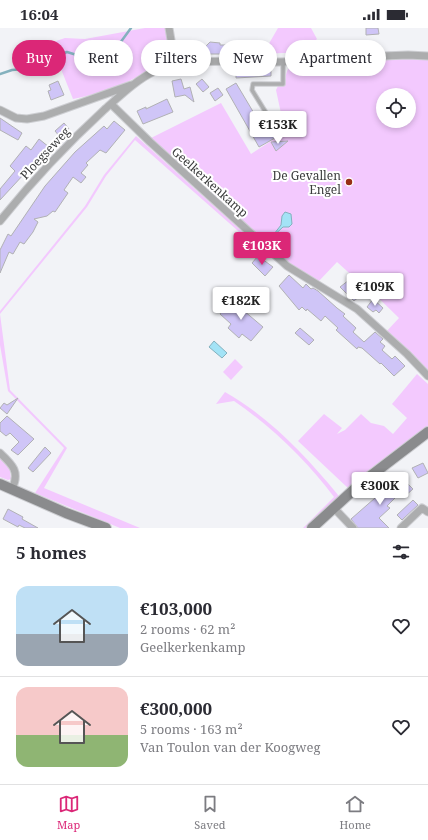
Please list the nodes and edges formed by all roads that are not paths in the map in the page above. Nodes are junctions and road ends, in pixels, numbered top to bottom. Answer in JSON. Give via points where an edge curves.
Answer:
{"nodes":[{"id":1,"x":169,"y":28,"type":"edge"},
{"id":2,"x":171,"y":40,"type":"edge"},
{"id":3,"x":428,"y":56,"type":"edge"},
{"id":4,"x":211,"y":62,"type":"edge"},
{"id":5,"x":283,"y":62,"type":"junction"},
{"id":6,"x":147,"y":76,"type":"edge"},
{"id":7,"x":135,"y":83,"type":"junction"},
{"id":8,"x":111,"y":104,"type":"junction"},
{"id":9,"x":0,"y":110,"type":"edge"},
{"id":10,"x":276,"y":129,"type":"dead end"},
{"id":11,"x":0,"y":221,"type":"edge"},
{"id":12,"x":428,"y":376,"type":"edge"},
{"id":13,"x":428,"y":432,"type":"edge"},
{"id":14,"x":0,"y":453,"type":"edge"},
{"id":15,"x":0,"y":484,"type":"edge"},
{"id":16,"x":12,"y":489,"type":"junction"},
{"id":17,"x":333,"y":507,"type":"junction"},
{"id":18,"x":428,"y":512,"type":"edge"},
{"id":19,"x":106,"y":528,"type":"edge"},
{"id":20,"x":312,"y":528,"type":"edge"},
{"id":21,"x":352,"y":528,"type":"edge"},
{"id":22,"x":402,"y":528,"type":"edge"}],
"edges":[{"from":1,"to":2,"type":"street"},
{"from":3,"to":5,"type":"street","via":[[388,55]]},
{"from":4,"to":5,"type":"street"},
{"from":5,"to":10,"type":"lane","via":[[283,84],[253,84],[252,90]]},
{"from":6,"to":7,"type":"street"},
{"from":7,"to":8,"type":"street","name":"Ploegseweg"},
{"from":7,"to":9,"type":"street","via":[[27,120]]},
{"from":8,"to":11,"type":"street","name":"Ploegseweg","via":[[57,155]]},
{"from":8,"to":12,"type":"street","name":"Geelkerkenkamp","via":[[287,266],[352,306]]},
{"from":13,"to":17,"type":"street"},
{"from":14,"to":16,"type":"street","via":[[16,473]]},
{"from":15,"to":16,"type":"street"},
{"from":16,"to":19,"type":"street"},
{"from":17,"to":20,"type":"street"},
{"from":17,"to":21,"type":"street"},
{"from":18,"to":22,"type":"street","via":[[422,508]]}]}
